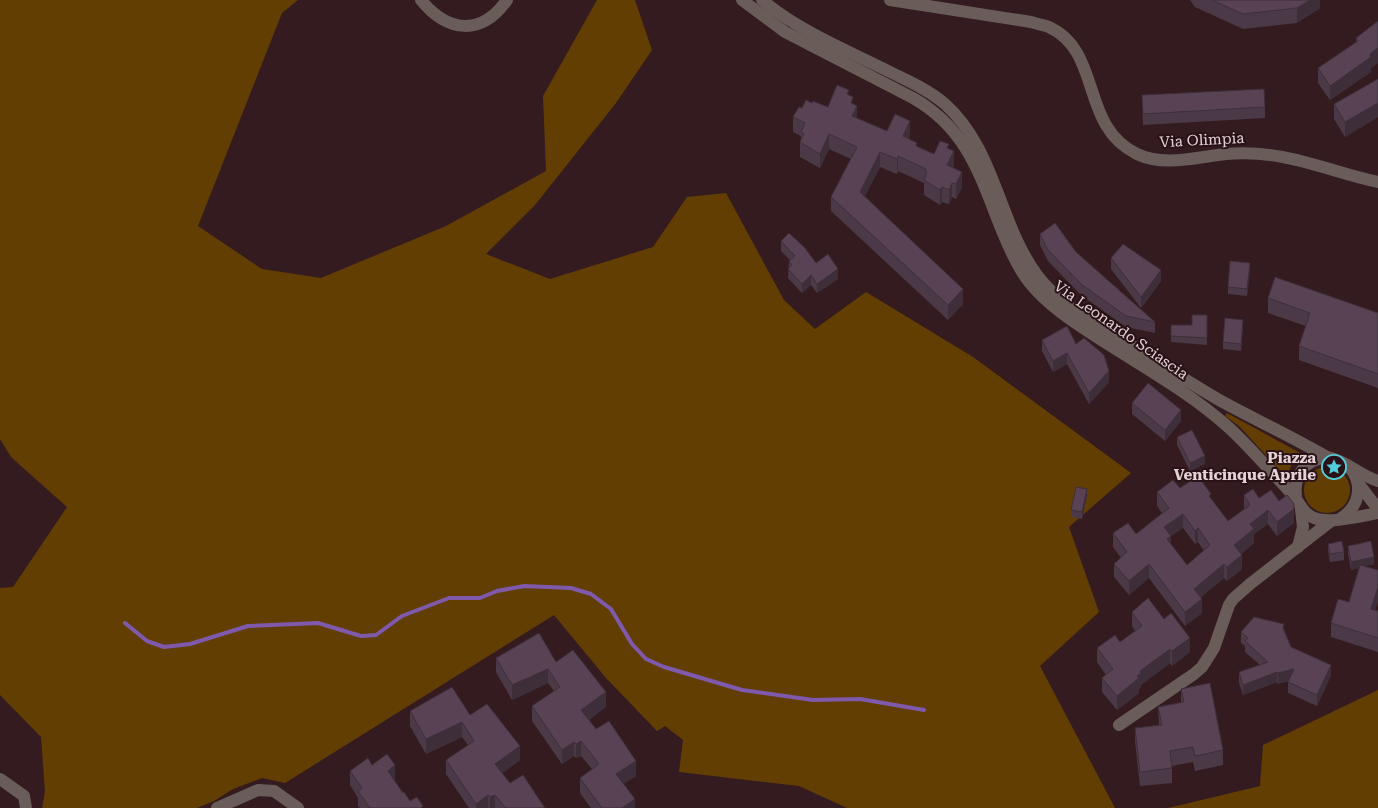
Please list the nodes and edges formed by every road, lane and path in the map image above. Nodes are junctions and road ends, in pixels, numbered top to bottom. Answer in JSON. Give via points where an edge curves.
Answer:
{"nodes":[{"id":1,"x":421,"y":0,"type":"edge"},
{"id":2,"x":507,"y":0,"type":"edge"},
{"id":3,"x":761,"y":0,"type":"edge"},
{"id":4,"x":890,"y":0,"type":"edge"},
{"id":5,"x":745,"y":3,"type":"edge"},
{"id":6,"x":838,"y":53,"type":"junction"},
{"id":7,"x":880,"y":74,"type":"junction"},
{"id":8,"x":1378,"y":182,"type":"edge"},
{"id":9,"x":1223,"y":402,"type":"junction"},
{"id":10,"x":1214,"y":415,"type":"junction"},
{"id":11,"x":1327,"y":457,"type":"junction"},
{"id":12,"x":1350,"y":467,"type":"junction"},
{"id":13,"x":1378,"y":481,"type":"edge"},
{"id":14,"x":1358,"y":483,"type":"junction"},
{"id":15,"x":1299,"y":504,"type":"junction"},
{"id":16,"x":1378,"y":509,"type":"edge"},
{"id":17,"x":1378,"y":512,"type":"edge"},
{"id":18,"x":1364,"y":515,"type":"junction"},
{"id":19,"x":1336,"y":520,"type":"junction"},
{"id":20,"x":1378,"y":521,"type":"edge"},
{"id":21,"x":1298,"y":547,"type":"junction"},
{"id":22,"x":1119,"y":725,"type":"dead end"},
{"id":23,"x":0,"y":779,"type":"edge"},
{"id":24,"x":26,"y":808,"type":"edge"},
{"id":25,"x":217,"y":808,"type":"edge"},
{"id":26,"x":298,"y":808,"type":"edge"}],
"edges":[{"from":1,"to":2,"type":"street","via":[[440,19],[460,27],[488,20]]},
{"from":3,"to":5,"type":"street"},
{"from":3,"to":6,"type":"street","name":"Via Leonardo Sciascia"},
{"from":4,"to":8,"type":"street","name":"Via Olimpia","via":[[1050,27],[1075,49],[1083,62],[1100,116],[1110,132],[1137,154],[1170,161],[1265,153]]},
{"from":5,"to":6,"type":"street","name":"Via Leonardo Sciascia","via":[[785,32]]},
{"from":6,"to":7,"type":"street","name":"Via Leonardo Sciascia"},
{"from":7,"to":9,"type":"street","name":"Via Leonardo Sciascia","via":[[919,87],[943,102],[968,128],[985,160],[1020,246],[1044,284],[1093,321]]},
{"from":7,"to":10,"type":"street","name":"Via Leonardo Sciascia","via":[[944,119],[957,135],[975,165],[1010,250],[1036,290],[1086,330]]},
{"from":9,"to":10,"type":"street"},
{"from":9,"to":11,"type":"street","name":"Via Leonardo Sciascia"},
{"from":10,"to":15,"type":"street","name":"Via Leonardo Sciascia","via":[[1251,449]]},
{"from":11,"to":12,"type":"street"},
{"from":11,"to":15,"type":"street","via":[[1304,466],[1296,481]]},
{"from":12,"to":13,"type":"street"},
{"from":12,"to":14,"type":"street"},
{"from":14,"to":16,"type":"street"},
{"from":14,"to":19,"type":"street","via":[[1357,501],[1350,511]]},
{"from":15,"to":19,"type":"street","via":[[1311,517],[1320,521]]},
{"from":15,"to":21,"type":"street","via":[[1302,527]]},
{"from":17,"to":18,"type":"street"},
{"from":18,"to":19,"type":"street"},
{"from":18,"to":20,"type":"street"},
{"from":19,"to":21,"type":"street"},
{"from":21,"to":22,"type":"street","via":[[1233,599],[1214,648],[1202,667]]},
{"from":23,"to":24,"type":"street","via":[[24,796]]},
{"from":25,"to":26,"type":"street","via":[[258,790],[274,791]]}]}
